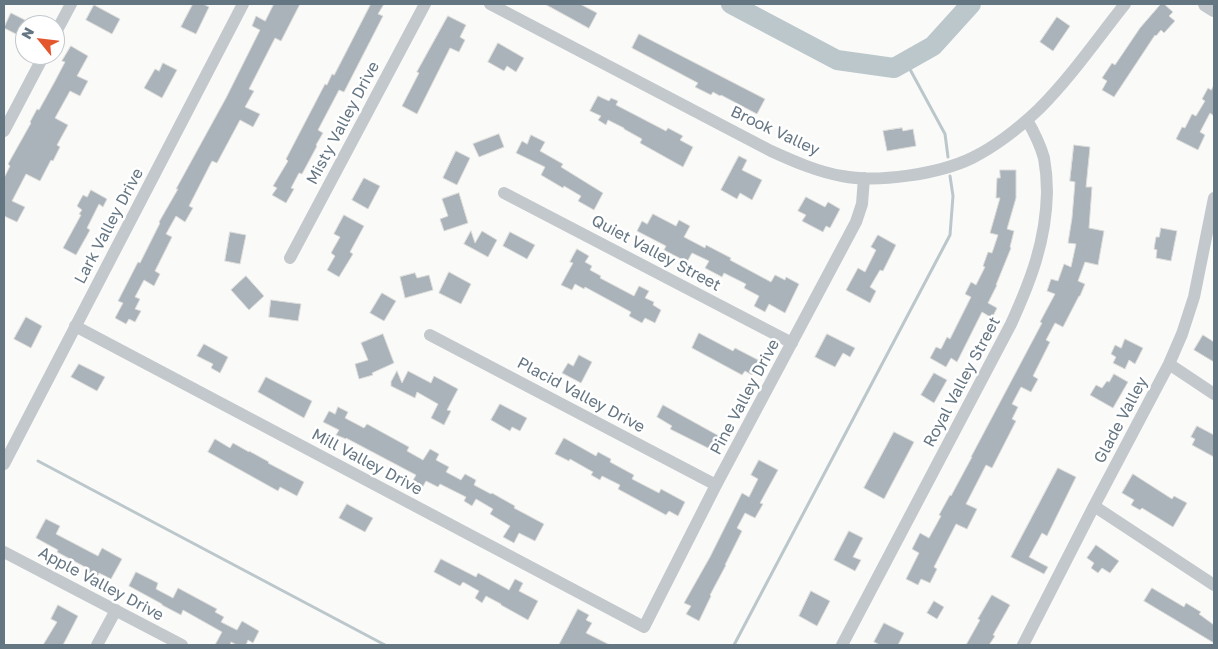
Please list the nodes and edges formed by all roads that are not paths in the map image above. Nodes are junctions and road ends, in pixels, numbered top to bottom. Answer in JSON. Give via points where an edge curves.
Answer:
{"nodes":[{"id":1,"x":71,"y":4,"type":"edge"},
{"id":2,"x":244,"y":4,"type":"edge"},
{"id":3,"x":425,"y":4,"type":"edge"},
{"id":4,"x":490,"y":4,"type":"edge"},
{"id":5,"x":1126,"y":4,"type":"edge"},
{"id":6,"x":1206,"y":4,"type":"edge"},
{"id":7,"x":1214,"y":9,"type":"edge"},
{"id":8,"x":65,"y":15,"type":"edge"},
{"id":9,"x":39,"y":65,"type":"edge"},
{"id":10,"x":1027,"y":120,"type":"junction"},
{"id":11,"x":4,"y":131,"type":"edge"},
{"id":12,"x":864,"y":178,"type":"junction"},
{"id":13,"x":504,"y":192,"type":"dead end"},
{"id":14,"x":1214,"y":198,"type":"edge"},
{"id":15,"x":1211,"y":227,"type":"edge"},
{"id":16,"x":290,"y":258,"type":"dead end"},
{"id":17,"x":75,"y":326,"type":"junction"},
{"id":18,"x":430,"y":335,"type":"dead end"},
{"id":19,"x":792,"y":343,"type":"junction"},
{"id":20,"x":1169,"y":364,"type":"junction"},
{"id":21,"x":1214,"y":394,"type":"edge"},
{"id":22,"x":4,"y":464,"type":"edge"},
{"id":23,"x":716,"y":485,"type":"junction"},
{"id":24,"x":1094,"y":506,"type":"junction"},
{"id":25,"x":4,"y":552,"type":"edge"},
{"id":26,"x":1214,"y":585,"type":"edge"},
{"id":27,"x":116,"y":610,"type":"junction"},
{"id":28,"x":644,"y":627,"type":"joint"},
{"id":29,"x":97,"y":645,"type":"edge"},
{"id":30,"x":182,"y":645,"type":"edge"},
{"id":31,"x":842,"y":645,"type":"edge"},
{"id":32,"x":1023,"y":645,"type":"edge"}],
"edges":[{"from":1,"to":8,"type":"street"},
{"from":2,"to":17,"type":"street","name":"Lark Valley Drive"},
{"from":3,"to":16,"type":"street","name":"Misty Valley Drive"},
{"from":4,"to":12,"type":"street","name":"Brook Valley","via":[[771,151],[832,174]]},
{"from":5,"to":10,"type":"street","name":"Brook Valley","via":[[1066,79]]},
{"from":6,"to":7,"type":"street"},
{"from":9,"to":11,"type":"street"},
{"from":10,"to":12,"type":"street","name":"Brook Valley","via":[[970,159],[931,172]]},
{"from":10,"to":31,"type":"street","name":"Royal Valley Street","via":[[1036,136],[1047,174],[1043,237],[1033,272],[1011,324]]},
{"from":12,"to":19,"type":"street","name":"Pine Valley Drive","via":[[862,204],[856,222]]},
{"from":13,"to":19,"type":"street","name":"Quiet Valley Street"},
{"from":14,"to":15,"type":"street","name":"Glade Valley"},
{"from":15,"to":20,"type":"street","name":"Glade Valley","via":[[1194,297]]},
{"from":17,"to":22,"type":"street","name":"Lark Valley Drive"},
{"from":17,"to":28,"type":"street","name":"Mill Valley Drive"},
{"from":18,"to":23,"type":"street","name":"Placid Valley Drive"},
{"from":19,"to":23,"type":"street","name":"Pine Valley Drive"},
{"from":20,"to":21,"type":"street"},
{"from":20,"to":24,"type":"street","name":"Glade Valley"},
{"from":23,"to":28,"type":"street","name":"Pine Valley Drive"},
{"from":24,"to":26,"type":"street"},
{"from":24,"to":32,"type":"street","name":"Glade Valley"},
{"from":25,"to":27,"type":"street","name":"Apple Valley Drive"},
{"from":27,"to":29,"type":"street"},
{"from":27,"to":30,"type":"street","name":"Apple Valley Drive"}]}
